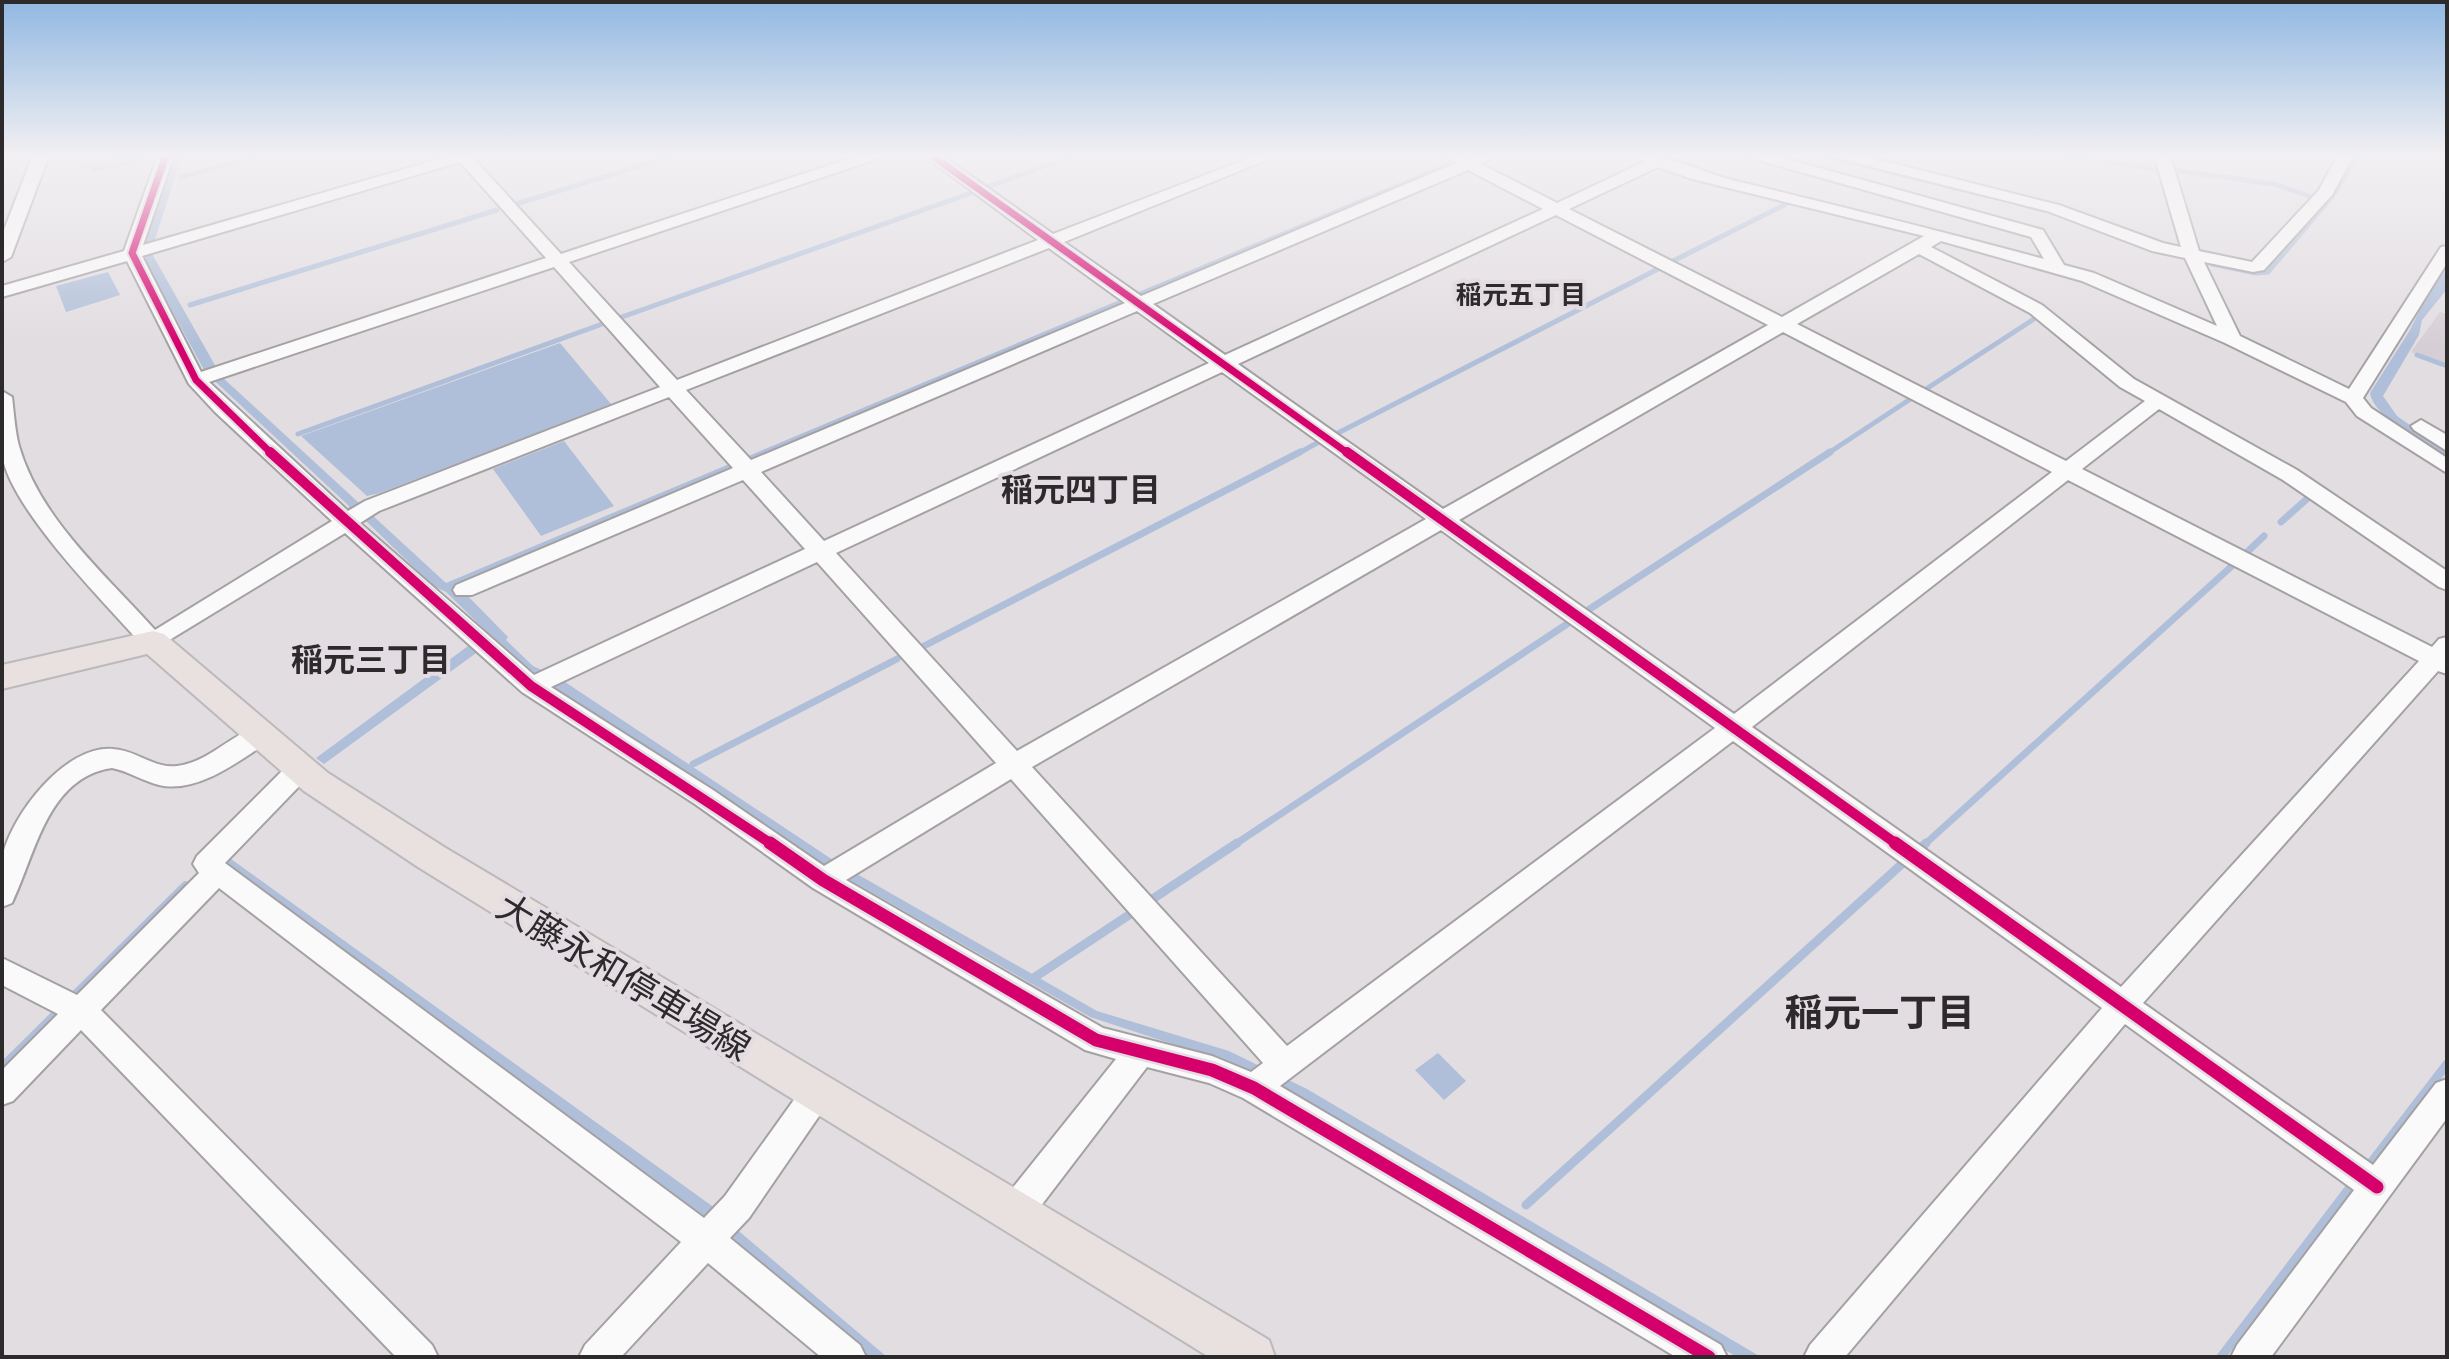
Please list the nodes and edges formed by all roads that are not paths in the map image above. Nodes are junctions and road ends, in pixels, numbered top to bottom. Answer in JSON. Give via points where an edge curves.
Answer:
{"nodes":[{"id":1,"x":17,"y":218,"type":"edge"},
{"id":2,"x":150,"y":218,"type":"edge"},
{"id":3,"x":251,"y":218,"type":"edge"},
{"id":4,"x":519,"y":218,"type":"edge"},
{"id":5,"x":684,"y":218,"type":"edge"},
{"id":6,"x":1022,"y":218,"type":"edge"},
{"id":7,"x":1106,"y":218,"type":"edge"},
{"id":8,"x":1323,"y":218,"type":"edge"},
{"id":9,"x":1539,"y":218,"type":"edge"},
{"id":10,"x":1573,"y":218,"type":"edge"},
{"id":11,"x":1874,"y":218,"type":"edge"},
{"id":12,"x":1985,"y":218,"type":"edge"},
{"id":13,"x":2081,"y":218,"type":"edge"},
{"id":14,"x":2181,"y":218,"type":"edge"},
{"id":15,"x":2302,"y":218,"type":"edge"},
{"id":16,"x":1939,"y":235,"type":"junction"},
{"id":17,"x":1052,"y":239,"type":"junction"},
{"id":18,"x":1919,"y":247,"type":"junction"},
{"id":19,"x":142,"y":250,"type":"junction"},
{"id":20,"x":2447,"y":251,"type":"edge"},
{"id":21,"x":2192,"y":254,"type":"junction"},
{"id":22,"x":2,"y":257,"type":"edge"},
{"id":23,"x":556,"y":261,"type":"junction"},
{"id":24,"x":2057,"y":267,"type":"junction"},
{"id":25,"x":2,"y":292,"type":"edge"},
{"id":26,"x":1135,"y":300,"type":"junction"},
{"id":27,"x":1783,"y":326,"type":"junction"},
{"id":28,"x":2232,"y":339,"type":"junction"},
{"id":29,"x":1224,"y":364,"type":"junction"},
{"id":30,"x":207,"y":376,"type":"junction"},
{"id":31,"x":672,"y":387,"type":"junction"},
{"id":32,"x":2,"y":397,"type":"edge"},
{"id":33,"x":2353,"y":398,"type":"junction"},
{"id":34,"x":2156,"y":402,"type":"junction"},
{"id":35,"x":2421,"y":426,"type":"dead end"},
{"id":36,"x":2447,"y":445,"type":"edge"},
{"id":37,"x":744,"y":466,"type":"junction"},
{"id":38,"x":2447,"y":467,"type":"edge"},
{"id":39,"x":2065,"y":470,"type":"junction"},
{"id":40,"x":348,"y":520,"type":"junction"},
{"id":41,"x":1444,"y":520,"type":"junction"},
{"id":42,"x":821,"y":550,"type":"junction"},
{"id":43,"x":2447,"y":582,"type":"edge"},
{"id":44,"x":464,"y":590,"type":"dead end"},
{"id":45,"x":153,"y":642,"type":"junction"},
{"id":46,"x":2442,"y":656,"type":"edge"},
{"id":47,"x":2,"y":677,"type":"edge"},
{"id":48,"x":542,"y":681,"type":"junction"},
{"id":49,"x":1733,"y":728,"type":"junction"},
{"id":50,"x":259,"y":735,"type":"junction"},
{"id":51,"x":1014,"y":765,"type":"junction"},
{"id":52,"x":300,"y":769,"type":"junction"},
{"id":53,"x":217,"y":872,"type":"junction"},
{"id":54,"x":834,"y":874,"type":"junction"},
{"id":55,"x":2,"y":895,"type":"edge"},
{"id":56,"x":2,"y":971,"type":"edge"},
{"id":57,"x":2123,"y":1005,"type":"junction"},
{"id":58,"x":72,"y":1006,"type":"junction"},
{"id":59,"x":1140,"y":1052,"type":"junction"},
{"id":60,"x":1270,"y":1076,"type":"junction"},
{"id":61,"x":2,"y":1091,"type":"edge"},
{"id":62,"x":817,"y":1093,"type":"junction"},
{"id":63,"x":2447,"y":1093,"type":"edge"},
{"id":64,"x":2377,"y":1187,"type":"junction"},
{"id":65,"x":1015,"y":1212,"type":"junction"},
{"id":66,"x":707,"y":1241,"type":"junction"},
{"id":67,"x":420,"y":1357,"type":"edge"},
{"id":68,"x":597,"y":1357,"type":"edge"},
{"id":69,"x":848,"y":1357,"type":"edge"},
{"id":70,"x":1252,"y":1357,"type":"edge"},
{"id":71,"x":1709,"y":1357,"type":"edge"},
{"id":72,"x":1822,"y":1357,"type":"edge"},
{"id":73,"x":2249,"y":1357,"type":"edge"}],
"edges":[{"from":1,"to":22,"type":"street"},
{"from":2,"to":19,"type":"street"},
{"from":3,"to":19,"type":"street"},
{"from":4,"to":23,"type":"street"},
{"from":5,"to":23,"type":"street"},
{"from":6,"to":17,"type":"street"},
{"from":7,"to":17,"type":"street"},
{"from":8,"to":26,"type":"street"},
{"from":9,"to":29,"type":"street"},
{"from":10,"to":27,"type":"street"},
{"from":11,"to":16,"type":"street"},
{"from":12,"to":24,"type":"street","via":[[2037,234]]},
{"from":13,"to":21,"type":"street"},
{"from":14,"to":21,"type":"street"},
{"from":15,"to":21,"type":"street","via":[[2258,266]]},
{"from":16,"to":18,"type":"street"},
{"from":16,"to":24,"type":"street"},
{"from":17,"to":26,"type":"street"},
{"from":17,"to":31,"type":"street"},
{"from":18,"to":27,"type":"street"},
{"from":18,"to":34,"type":"street","via":[[2036,309]]},
{"from":19,"to":25,"type":"street"},
{"from":19,"to":30,"type":"street"},
{"from":20,"to":33,"type":"street"},
{"from":21,"to":28,"type":"street"},
{"from":23,"to":30,"type":"street"},
{"from":23,"to":31,"type":"street"},
{"from":24,"to":28,"type":"street"},
{"from":26,"to":29,"type":"street"},
{"from":26,"to":37,"type":"street"},
{"from":27,"to":39,"type":"street"},
{"from":27,"to":41,"type":"street"},
{"from":28,"to":33,"type":"street"},
{"from":29,"to":41,"type":"street"},
{"from":29,"to":42,"type":"street"},
{"from":30,"to":40,"type":"street","via":[[222,408]]},
{"from":31,"to":37,"type":"street"},
{"from":31,"to":40,"type":"street"},
{"from":32,"to":45,"type":"street","via":[[10,447],[45,520]]},
{"from":33,"to":38,"type":"street","via":[[2364,412]]},
{"from":34,"to":39,"type":"street"},
{"from":34,"to":43,"type":"street","via":[[2290,475]]},
{"from":35,"to":36,"type":"street"},
{"from":37,"to":42,"type":"street"},
{"from":37,"to":44,"type":"street"},
{"from":39,"to":46,"type":"street"},
{"from":39,"to":49,"type":"street"},
{"from":40,"to":45,"type":"street"},
{"from":40,"to":48,"type":"street","via":[[480,644]]},
{"from":41,"to":49,"type":"street"},
{"from":41,"to":51,"type":"street"},
{"from":42,"to":48,"type":"street"},
{"from":42,"to":51,"type":"street"},
{"from":45,"to":47,"type":"main road"},
{"from":45,"to":50,"type":"main road","name":"大藤永和停車場線"},
{"from":46,"to":57,"type":"street"},
{"from":48,"to":54,"type":"street","via":[[704,797]]},
{"from":49,"to":57,"type":"street"},
{"from":49,"to":60,"type":"street"},
{"from":50,"to":52,"type":"main road","name":"大藤永和停車場線"},
{"from":50,"to":55,"type":"street","via":[[219,761],[177,776],[155,776],[108,758],[68,776],[34,816]]},
{"from":51,"to":54,"type":"street"},
{"from":51,"to":60,"type":"street"},
{"from":52,"to":53,"type":"street","via":[[207,864]]},
{"from":52,"to":62,"type":"main road","name":"大藤永和停車場線","via":[[431,857]]},
{"from":53,"to":58,"type":"street"},
{"from":53,"to":66,"type":"street"},
{"from":54,"to":59,"type":"street","via":[[1096,1040]]},
{"from":56,"to":58,"type":"street"},
{"from":57,"to":64,"type":"street"},
{"from":57,"to":72,"type":"street"},
{"from":58,"to":61,"type":"street"},
{"from":58,"to":67,"type":"street"},
{"from":59,"to":60,"type":"street","via":[[1212,1070]]},
{"from":59,"to":65,"type":"street"},
{"from":60,"to":71,"type":"street","via":[[1372,1155]]},
{"from":62,"to":65,"type":"main road","name":"大藤永和停車場線"},
{"from":62,"to":66,"type":"street"},
{"from":63,"to":64,"type":"street"},
{"from":64,"to":73,"type":"street"},
{"from":65,"to":70,"type":"main road","name":"大藤永和停車場線"},
{"from":66,"to":68,"type":"street"},
{"from":66,"to":69,"type":"street"}]}
